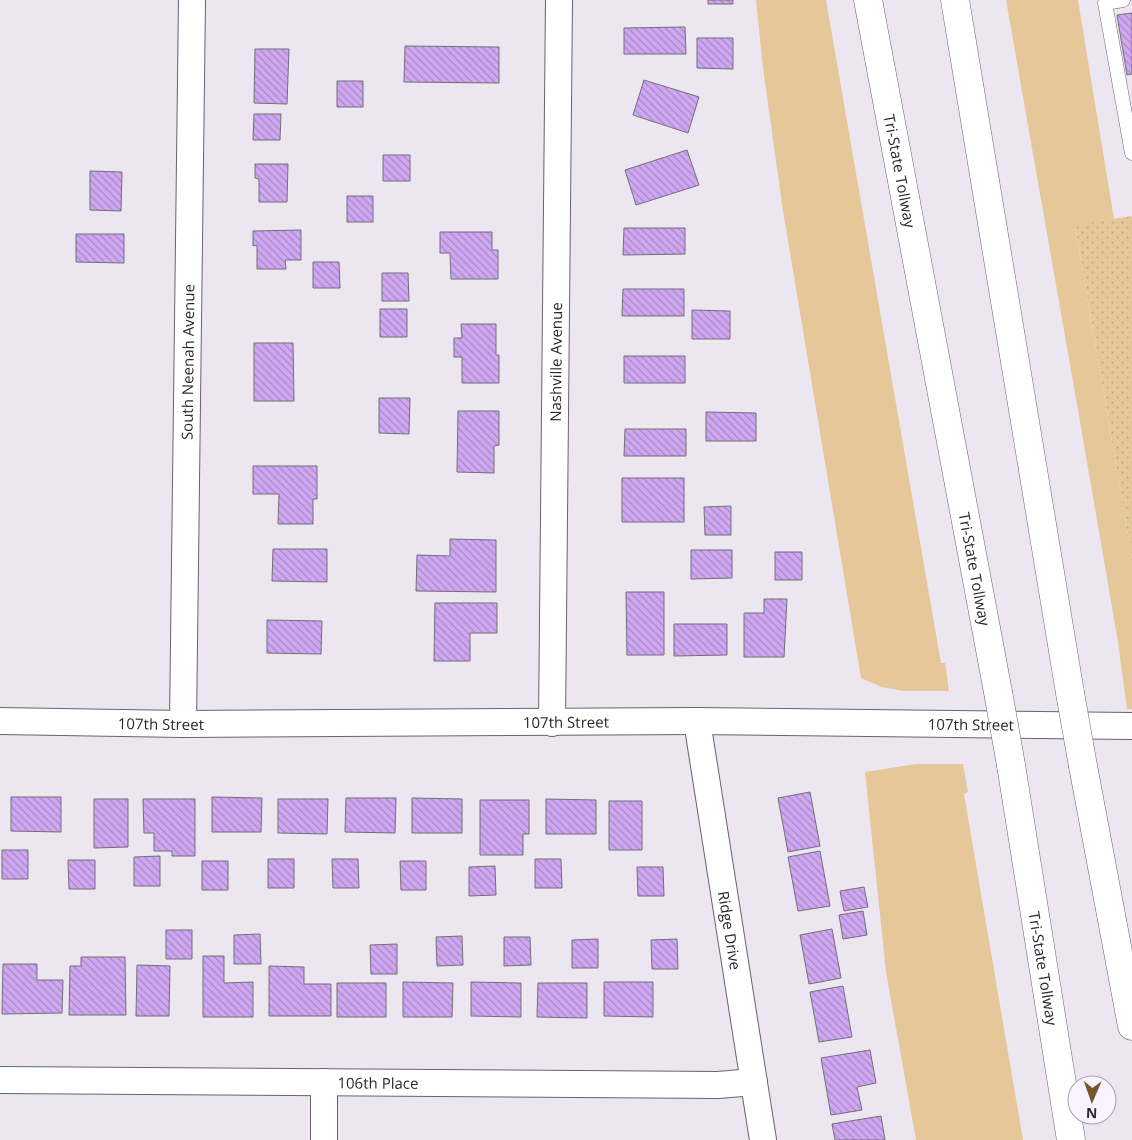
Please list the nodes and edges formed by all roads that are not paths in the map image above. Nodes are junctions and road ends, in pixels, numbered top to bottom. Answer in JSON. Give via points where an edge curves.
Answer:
{"nodes":[{"id":1,"x":192,"y":0,"type":"edge"},
{"id":2,"x":559,"y":0,"type":"edge"},
{"id":3,"x":868,"y":0,"type":"edge"},
{"id":4,"x":955,"y":0,"type":"edge"},
{"id":5,"x":1123,"y":0,"type":"edge"},
{"id":6,"x":1132,"y":153,"type":"edge"},
{"id":7,"x":697,"y":721,"type":"junction"},
{"id":8,"x":0,"y":722,"type":"edge"},
{"id":9,"x":552,"y":723,"type":"junction"},
{"id":10,"x":183,"y":724,"type":"junction"},
{"id":11,"x":1132,"y":726,"type":"edge"},
{"id":12,"x":1132,"y":1026,"type":"edge"},
{"id":13,"x":0,"y":1080,"type":"edge"},
{"id":14,"x":324,"y":1082,"type":"junction"},
{"id":15,"x":754,"y":1082,"type":"junction"},
{"id":16,"x":324,"y":1140,"type":"edge"},
{"id":17,"x":763,"y":1140,"type":"edge"},
{"id":18,"x":1071,"y":1140,"type":"edge"}],
"edges":[{"from":1,"to":10,"type":"street","name":"South Neenah Avenue"},
{"from":2,"to":9,"type":"street","name":"Nashville Avenue"},
{"from":3,"to":18,"type":"highway","name":"Tri-State Tollway","bridge":true,"via":[[1011,765]]},
{"from":4,"to":12,"type":"highway","bridge":true,"via":[[1070,692]]},
{"from":5,"to":6,"type":"lane","via":[[1104,3]]},
{"from":7,"to":9,"type":"street","name":"107th Street"},
{"from":7,"to":11,"type":"street","name":"107th Street"},
{"from":7,"to":15,"type":"street","name":"Ridge Drive"},
{"from":8,"to":10,"type":"street","name":"107th Street"},
{"from":9,"to":10,"type":"street","name":"107th Street"},
{"from":13,"to":14,"type":"street","name":"106th Place"},
{"from":14,"to":15,"type":"street","name":"106th Place","via":[[718,1085]]},
{"from":14,"to":16,"type":"street"},
{"from":15,"to":17,"type":"street","name":"Ridge Drive"}]}
